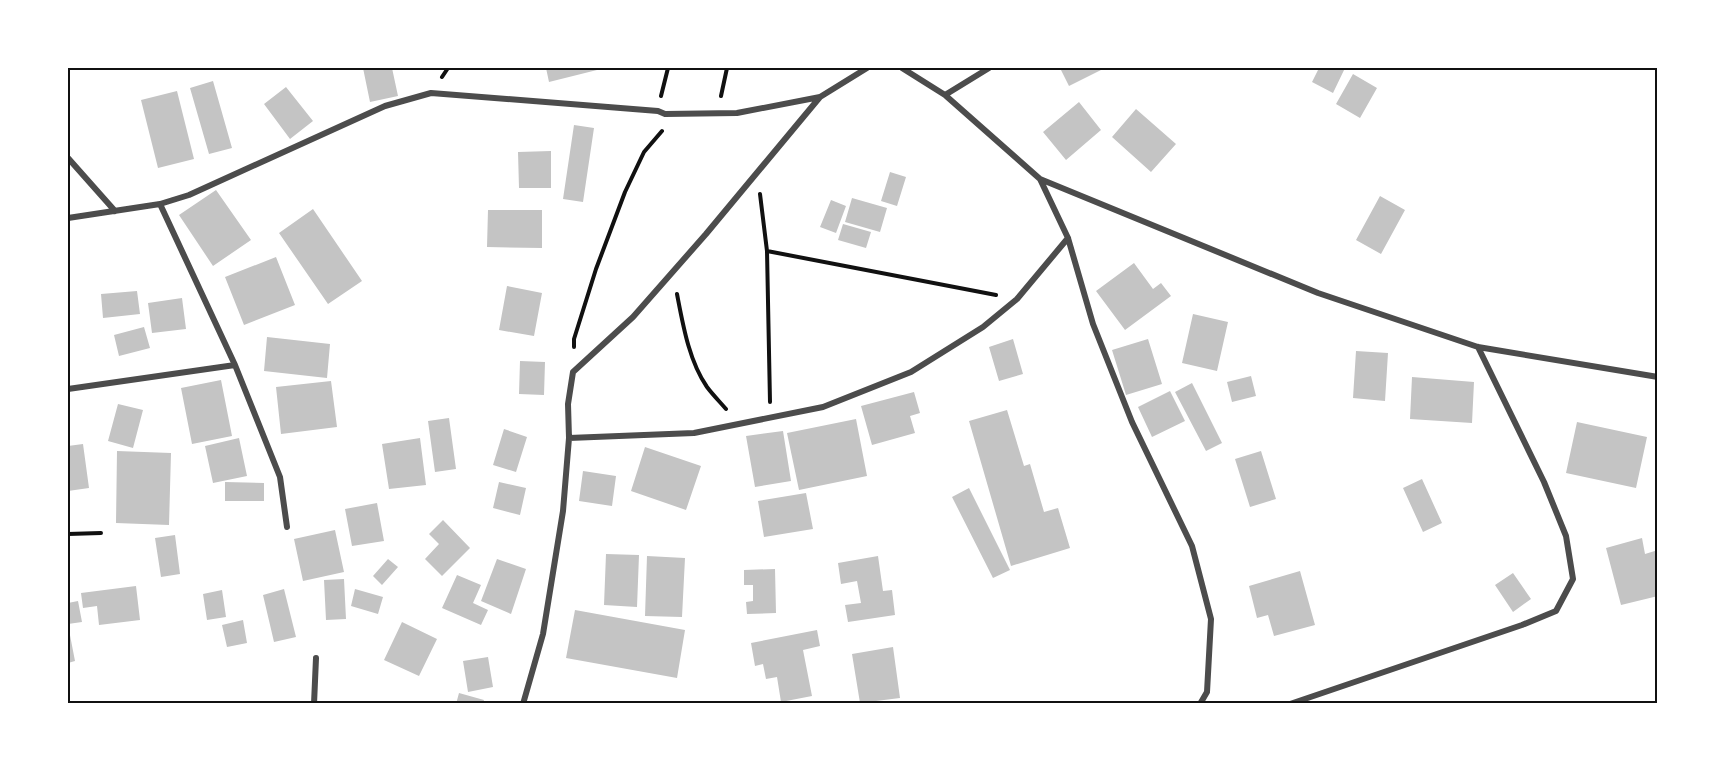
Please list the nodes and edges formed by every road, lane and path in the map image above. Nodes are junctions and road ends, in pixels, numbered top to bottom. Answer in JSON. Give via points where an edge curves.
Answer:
{"nodes":[{"id":1,"x":668,"y":68,"type":"edge"},
{"id":2,"x":727,"y":68,"type":"edge"},
{"id":3,"x":867,"y":68,"type":"edge"},
{"id":4,"x":902,"y":68,"type":"edge"},
{"id":5,"x":989,"y":68,"type":"edge"},
{"id":6,"x":945,"y":95,"type":"junction"},
{"id":7,"x":820,"y":97,"type":"junction"},
{"id":8,"x":658,"y":111,"type":"junction"},
{"id":9,"x":675,"y":114,"type":"junction"},
{"id":10,"x":717,"y":114,"type":"junction"},
{"id":11,"x":68,"y":158,"type":"edge"},
{"id":12,"x":758,"y":172,"type":"junction"},
{"id":13,"x":1040,"y":179,"type":"junction"},
{"id":14,"x":160,"y":204,"type":"junction"},
{"id":15,"x":115,"y":211,"type":"junction"},
{"id":16,"x":68,"y":218,"type":"edge"},
{"id":17,"x":1068,"y":238,"type":"junction"},
{"id":18,"x":767,"y":251,"type":"junction"},
{"id":19,"x":673,"y":272,"type":"junction"},
{"id":20,"x":1017,"y":299,"type":"junction"},
{"id":21,"x":1478,"y":346,"type":"junction"},
{"id":22,"x":235,"y":365,"type":"junction"},
{"id":23,"x":573,"y":372,"type":"junction"},
{"id":24,"x":1658,"y":377,"type":"edge"},
{"id":25,"x":68,"y":389,"type":"edge"},
{"id":26,"x":770,"y":417,"type":"junction"},
{"id":27,"x":739,"y":423,"type":"junction"},
{"id":28,"x":569,"y":438,"type":"junction"},
{"id":29,"x":287,"y":527,"type":"dead end"},
{"id":30,"x":101,"y":533,"type":"dead end"},
{"id":31,"x":68,"y":534,"type":"edge"},
{"id":32,"x":316,"y":658,"type":"dead end"},
{"id":33,"x":314,"y":704,"type":"edge"},
{"id":34,"x":523,"y":704,"type":"edge"},
{"id":35,"x":1200,"y":704,"type":"edge"},
{"id":36,"x":1290,"y":704,"type":"edge"}],
"edges":[{"from":1,"to":8,"type":"path"},
{"from":2,"to":10,"type":"path"},
{"from":3,"to":7,"type":"street"},
{"from":4,"to":6,"type":"street"},
{"from":5,"to":6,"type":"street"},
{"from":6,"to":13,"type":"street"},
{"from":7,"to":10,"type":"street"},
{"from":7,"to":12,"type":"street"},
{"from":8,"to":9,"type":"street"},
{"from":8,"to":14,"type":"street","via":[[431,93],[385,106],[189,195]]},
{"from":9,"to":10,"type":"street"},
{"from":9,"to":23,"type":"path","via":[[644,152],[626,192],[574,339]]},
{"from":11,"to":15,"type":"street"},
{"from":12,"to":18,"type":"path"},
{"from":12,"to":19,"type":"street"},
{"from":13,"to":17,"type":"street"},
{"from":13,"to":21,"type":"street","via":[[1318,293]]},
{"from":14,"to":15,"type":"street"},
{"from":14,"to":22,"type":"street"},
{"from":15,"to":16,"type":"street"},
{"from":17,"to":20,"type":"street"},
{"from":17,"to":35,"type":"street","via":[[1093,324],[1132,422],[1192,546],[1211,619],[1208,692]]},
{"from":18,"to":20,"type":"path"},
{"from":18,"to":26,"type":"path"},
{"from":19,"to":23,"type":"street","via":[[633,317]]},
{"from":19,"to":27,"type":"path","via":[[694,359],[707,387]]},
{"from":20,"to":26,"type":"street","via":[[983,327],[911,372],[823,407]]},
{"from":21,"to":24,"type":"street"},
{"from":21,"to":36,"type":"street","via":[[1544,482],[1566,536],[1573,579],[1556,611]]},
{"from":22,"to":25,"type":"street"},
{"from":22,"to":29,"type":"street","via":[[280,477]]},
{"from":23,"to":28,"type":"street","via":[[568,404]]},
{"from":26,"to":27,"type":"street"},
{"from":27,"to":28,"type":"street","via":[[694,433]]},
{"from":28,"to":34,"type":"street","via":[[563,511],[543,634]]},
{"from":30,"to":31,"type":"path"},
{"from":32,"to":33,"type":"street"}]}
